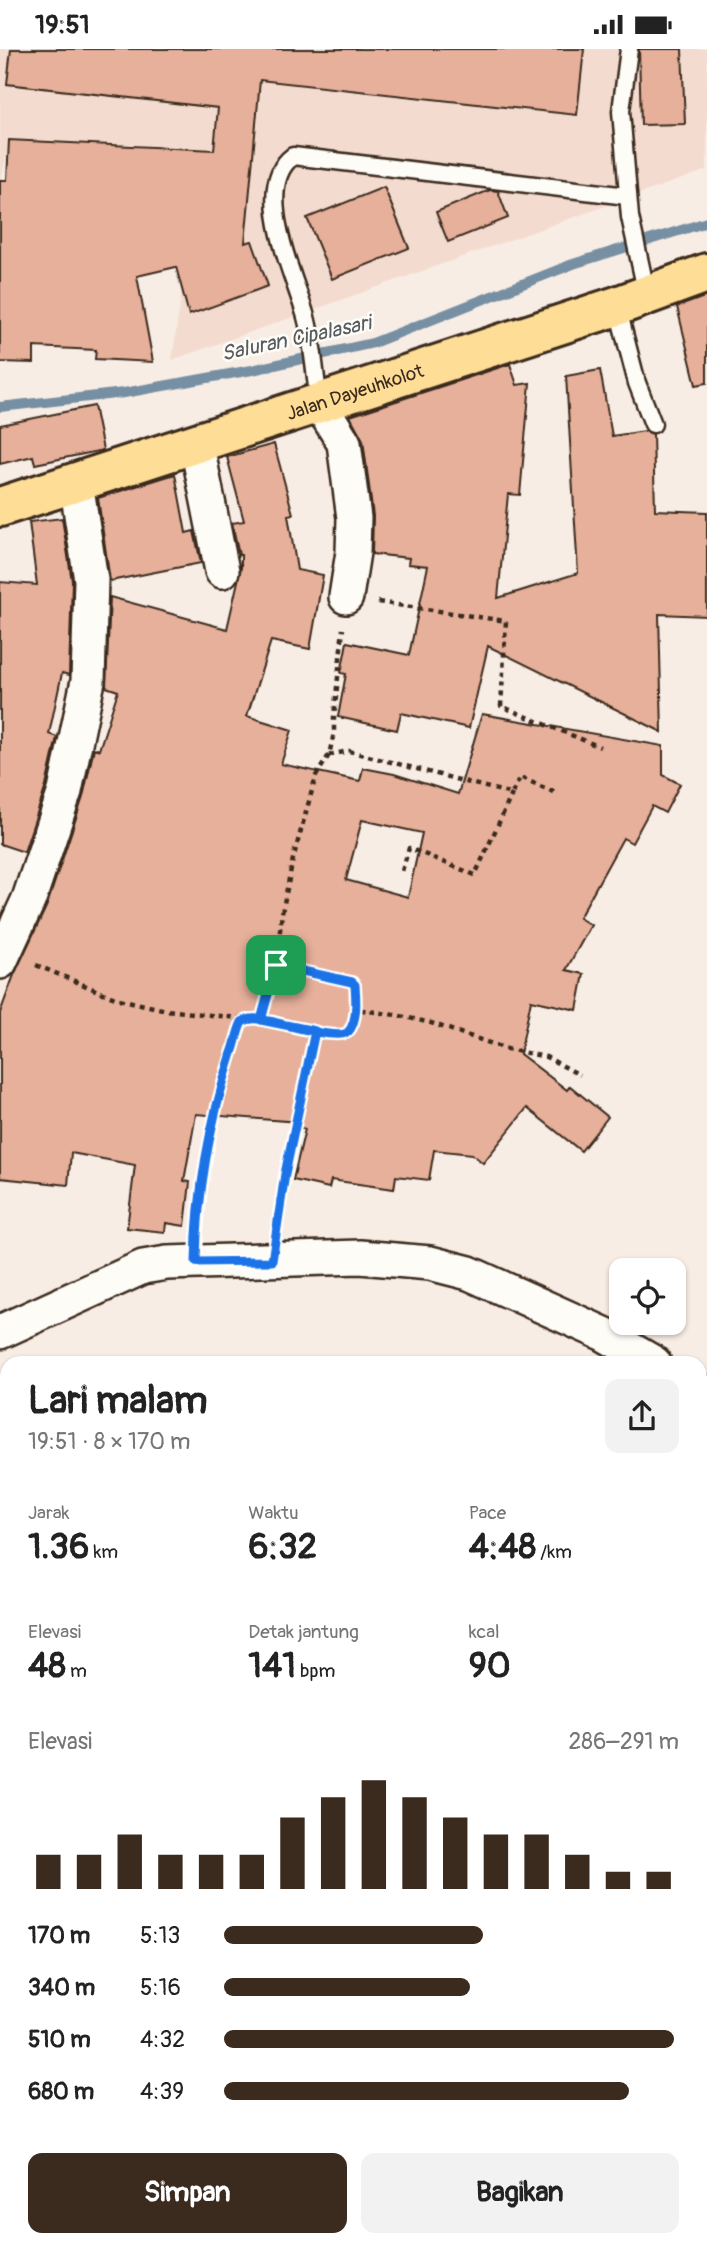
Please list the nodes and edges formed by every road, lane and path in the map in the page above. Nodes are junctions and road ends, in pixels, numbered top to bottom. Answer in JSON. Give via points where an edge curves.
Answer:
{"nodes":[{"id":1,"x":629,"y":49,"type":"edge"},
{"id":2,"x":627,"y":196,"type":"junction"},
{"id":3,"x":707,"y":273,"type":"edge"},
{"id":4,"x":635,"y":287,"type":"junction"},
{"id":5,"x":317,"y":388,"type":"junction"},
{"id":6,"x":653,"y":423,"type":"dead end"},
{"id":7,"x":196,"y":441,"type":"junction"},
{"id":8,"x":76,"y":482,"type":"junction"},
{"id":9,"x":0,"y":507,"type":"edge"},
{"id":10,"x":222,"y":571,"type":"dead end"},
{"id":11,"x":346,"y":597,"type":"junction"},
{"id":12,"x":600,"y":747,"type":"dead end"},
{"id":13,"x":329,"y":755,"type":"junction"},
{"id":14,"x":512,"y":794,"type":"junction"},
{"id":15,"x":558,"y":794,"type":"dead end"},
{"id":16,"x":402,"y":871,"type":"dead end"},
{"id":17,"x":2,"y":957,"type":"edge"},
{"id":18,"x":276,"y":965,"type":"junction"},
{"id":19,"x":355,"y":1009,"type":"junction"},
{"id":20,"x":247,"y":1019,"type":"junction"},
{"id":21,"x":261,"y":1020,"type":"junction"},
{"id":22,"x":315,"y":1031,"type":"junction"},
{"id":23,"x":580,"y":1075,"type":"dead end"},
{"id":24,"x":272,"y":1261,"type":"junction"},
{"id":25,"x":196,"y":1262,"type":"junction"},
{"id":26,"x":0,"y":1332,"type":"edge"},
{"id":27,"x":642,"y":1356,"type":"edge"}],
"edges":[{"from":1,"to":2,"type":"lane","via":[[621,111]]},
{"from":2,"to":4,"type":"lane"},
{"from":2,"to":5,"type":"lane","via":[[293,156],[277,177],[274,201],[307,320]]},
{"from":3,"to":4,"type":"main road","name":"Jalan Dayeuhkolot"},
{"from":4,"to":5,"type":"main road","name":"Jalan Dayeuhkolot"},
{"from":4,"to":6,"type":"lane","via":[[638,383]]},
{"from":5,"to":7,"type":"main road","name":"Jalan Dayeuhkolot"},
{"from":5,"to":11,"type":"street","via":[[344,443],[354,518]]},
{"from":7,"to":8,"type":"main road","name":"Jalan Dayeuhkolot"},
{"from":7,"to":10,"type":"street"},
{"from":8,"to":9,"type":"main road","name":"Jalan Dayeuhkolot"},
{"from":8,"to":17,"type":"street","via":[[91,580],[88,681],[65,791],[29,899]]},
{"from":11,"to":12,"type":"path","via":[[506,621],[501,706]]},
{"from":11,"to":13,"type":"path"},
{"from":13,"to":14,"type":"path","via":[[349,751]]},
{"from":13,"to":18,"type":"path","via":[[316,776],[293,859]]},
{"from":14,"to":15,"type":"path","via":[[520,777]]},
{"from":14,"to":16,"type":"path","via":[[475,875],[410,848]]},
{"from":17,"to":20,"type":"path","via":[[115,998],[166,1010]]},
{"from":18,"to":19,"type":"path","via":[[352,982]]},
{"from":18,"to":21,"type":"path"},
{"from":19,"to":22,"type":"path","via":[[347,1033]]},
{"from":19,"to":23,"type":"path","via":[[431,1023],[546,1057]]},
{"from":20,"to":21,"type":"path"},
{"from":20,"to":25,"type":"path","via":[[238,1030],[222,1083],[202,1178]]},
{"from":21,"to":22,"type":"path"},
{"from":22,"to":24,"type":"path"},
{"from":24,"to":25,"type":"street"},
{"from":24,"to":27,"type":"street","via":[[360,1257],[430,1263],[469,1273]]},
{"from":25,"to":26,"type":"street","via":[[143,1267]]}]}
